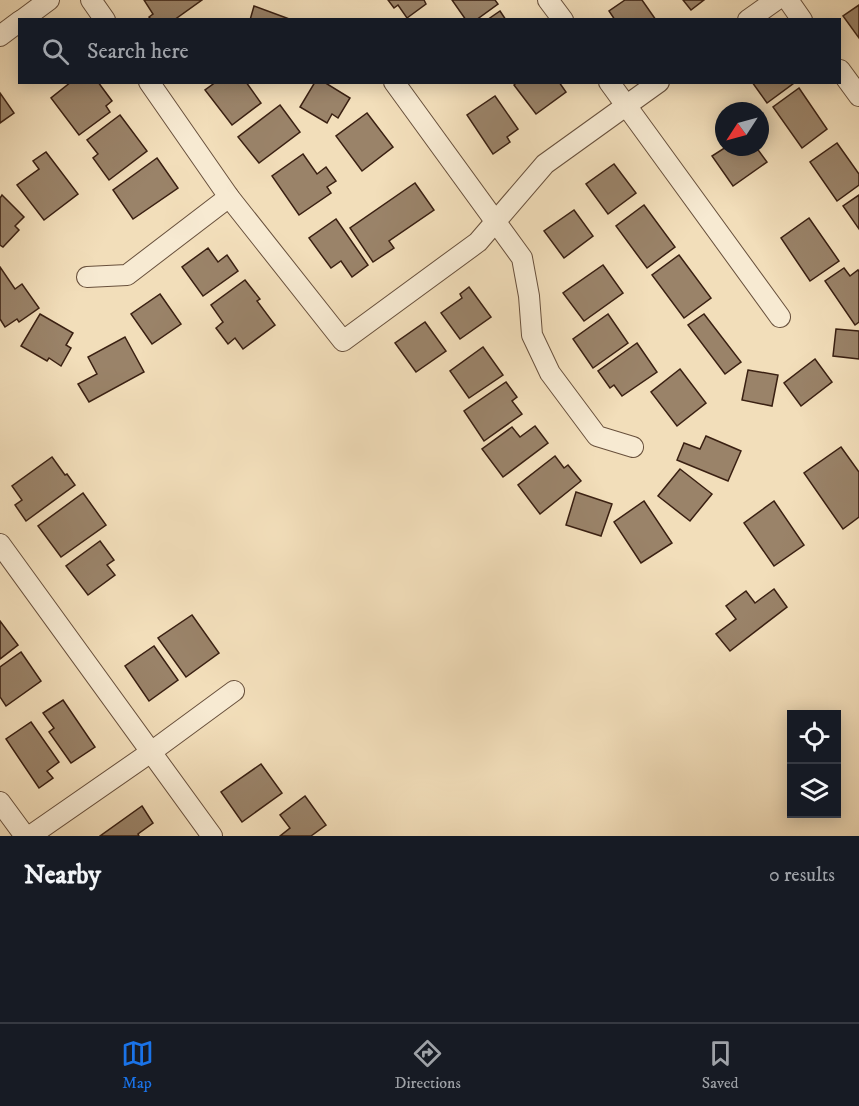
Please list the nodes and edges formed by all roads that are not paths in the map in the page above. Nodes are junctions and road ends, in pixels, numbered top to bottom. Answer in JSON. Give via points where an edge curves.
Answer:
{"nodes":[{"id":1,"x":49,"y":0,"type":"edge"},
{"id":2,"x":91,"y":0,"type":"edge"},
{"id":3,"x":548,"y":0,"type":"edge"},
{"id":4,"x":776,"y":0,"type":"edge"},
{"id":5,"x":788,"y":0,"type":"edge"},
{"id":6,"x":24,"y":18,"type":"edge"},
{"id":7,"x":104,"y":18,"type":"edge"},
{"id":8,"x":562,"y":18,"type":"edge"},
{"id":9,"x":751,"y":18,"type":"edge"},
{"id":10,"x":801,"y":18,"type":"edge"},
{"id":11,"x":18,"y":22,"type":"edge"},
{"id":12,"x":0,"y":36,"type":"edge"},
{"id":13,"x":841,"y":71,"type":"edge"},
{"id":14,"x":150,"y":84,"type":"edge"},
{"id":15,"x":395,"y":84,"type":"edge"},
{"id":16,"x":610,"y":84,"type":"edge"},
{"id":17,"x":656,"y":84,"type":"edge"},
{"id":18,"x":859,"y":96,"type":"edge"},
{"id":19,"x":626,"y":106,"type":"junction"},
{"id":20,"x":229,"y":197,"type":"junction"},
{"id":21,"x":496,"y":221,"type":"junction"},
{"id":22,"x":87,"y":277,"type":"dead end"},
{"id":23,"x":780,"y":317,"type":"dead end"},
{"id":24,"x":633,"y":447,"type":"dead end"},
{"id":25,"x":0,"y":544,"type":"edge"},
{"id":26,"x":234,"y":691,"type":"dead end"},
{"id":27,"x":151,"y":752,"type":"junction"},
{"id":28,"x":0,"y":802,"type":"edge"},
{"id":29,"x":28,"y":836,"type":"edge"},
{"id":30,"x":212,"y":836,"type":"edge"}],
"edges":[{"from":1,"to":6,"type":"street"},
{"from":2,"to":7,"type":"street"},
{"from":3,"to":8,"type":"street"},
{"from":4,"to":9,"type":"street"},
{"from":5,"to":10,"type":"street"},
{"from":11,"to":12,"type":"street"},
{"from":13,"to":18,"type":"street"},
{"from":14,"to":20,"type":"street"},
{"from":15,"to":21,"type":"street"},
{"from":16,"to":19,"type":"street"},
{"from":17,"to":19,"type":"street"},
{"from":19,"to":21,"type":"street","via":[[545,164]]},
{"from":19,"to":23,"type":"street"},
{"from":20,"to":21,"type":"street","via":[[343,341],[478,242]]},
{"from":20,"to":22,"type":"street","via":[[127,275]]},
{"from":21,"to":24,"type":"street","via":[[522,258],[532,334],[550,373],[597,436]]},
{"from":25,"to":27,"type":"street"},
{"from":26,"to":27,"type":"street"},
{"from":27,"to":29,"type":"street"},
{"from":27,"to":30,"type":"street"},
{"from":28,"to":29,"type":"street"}]}
